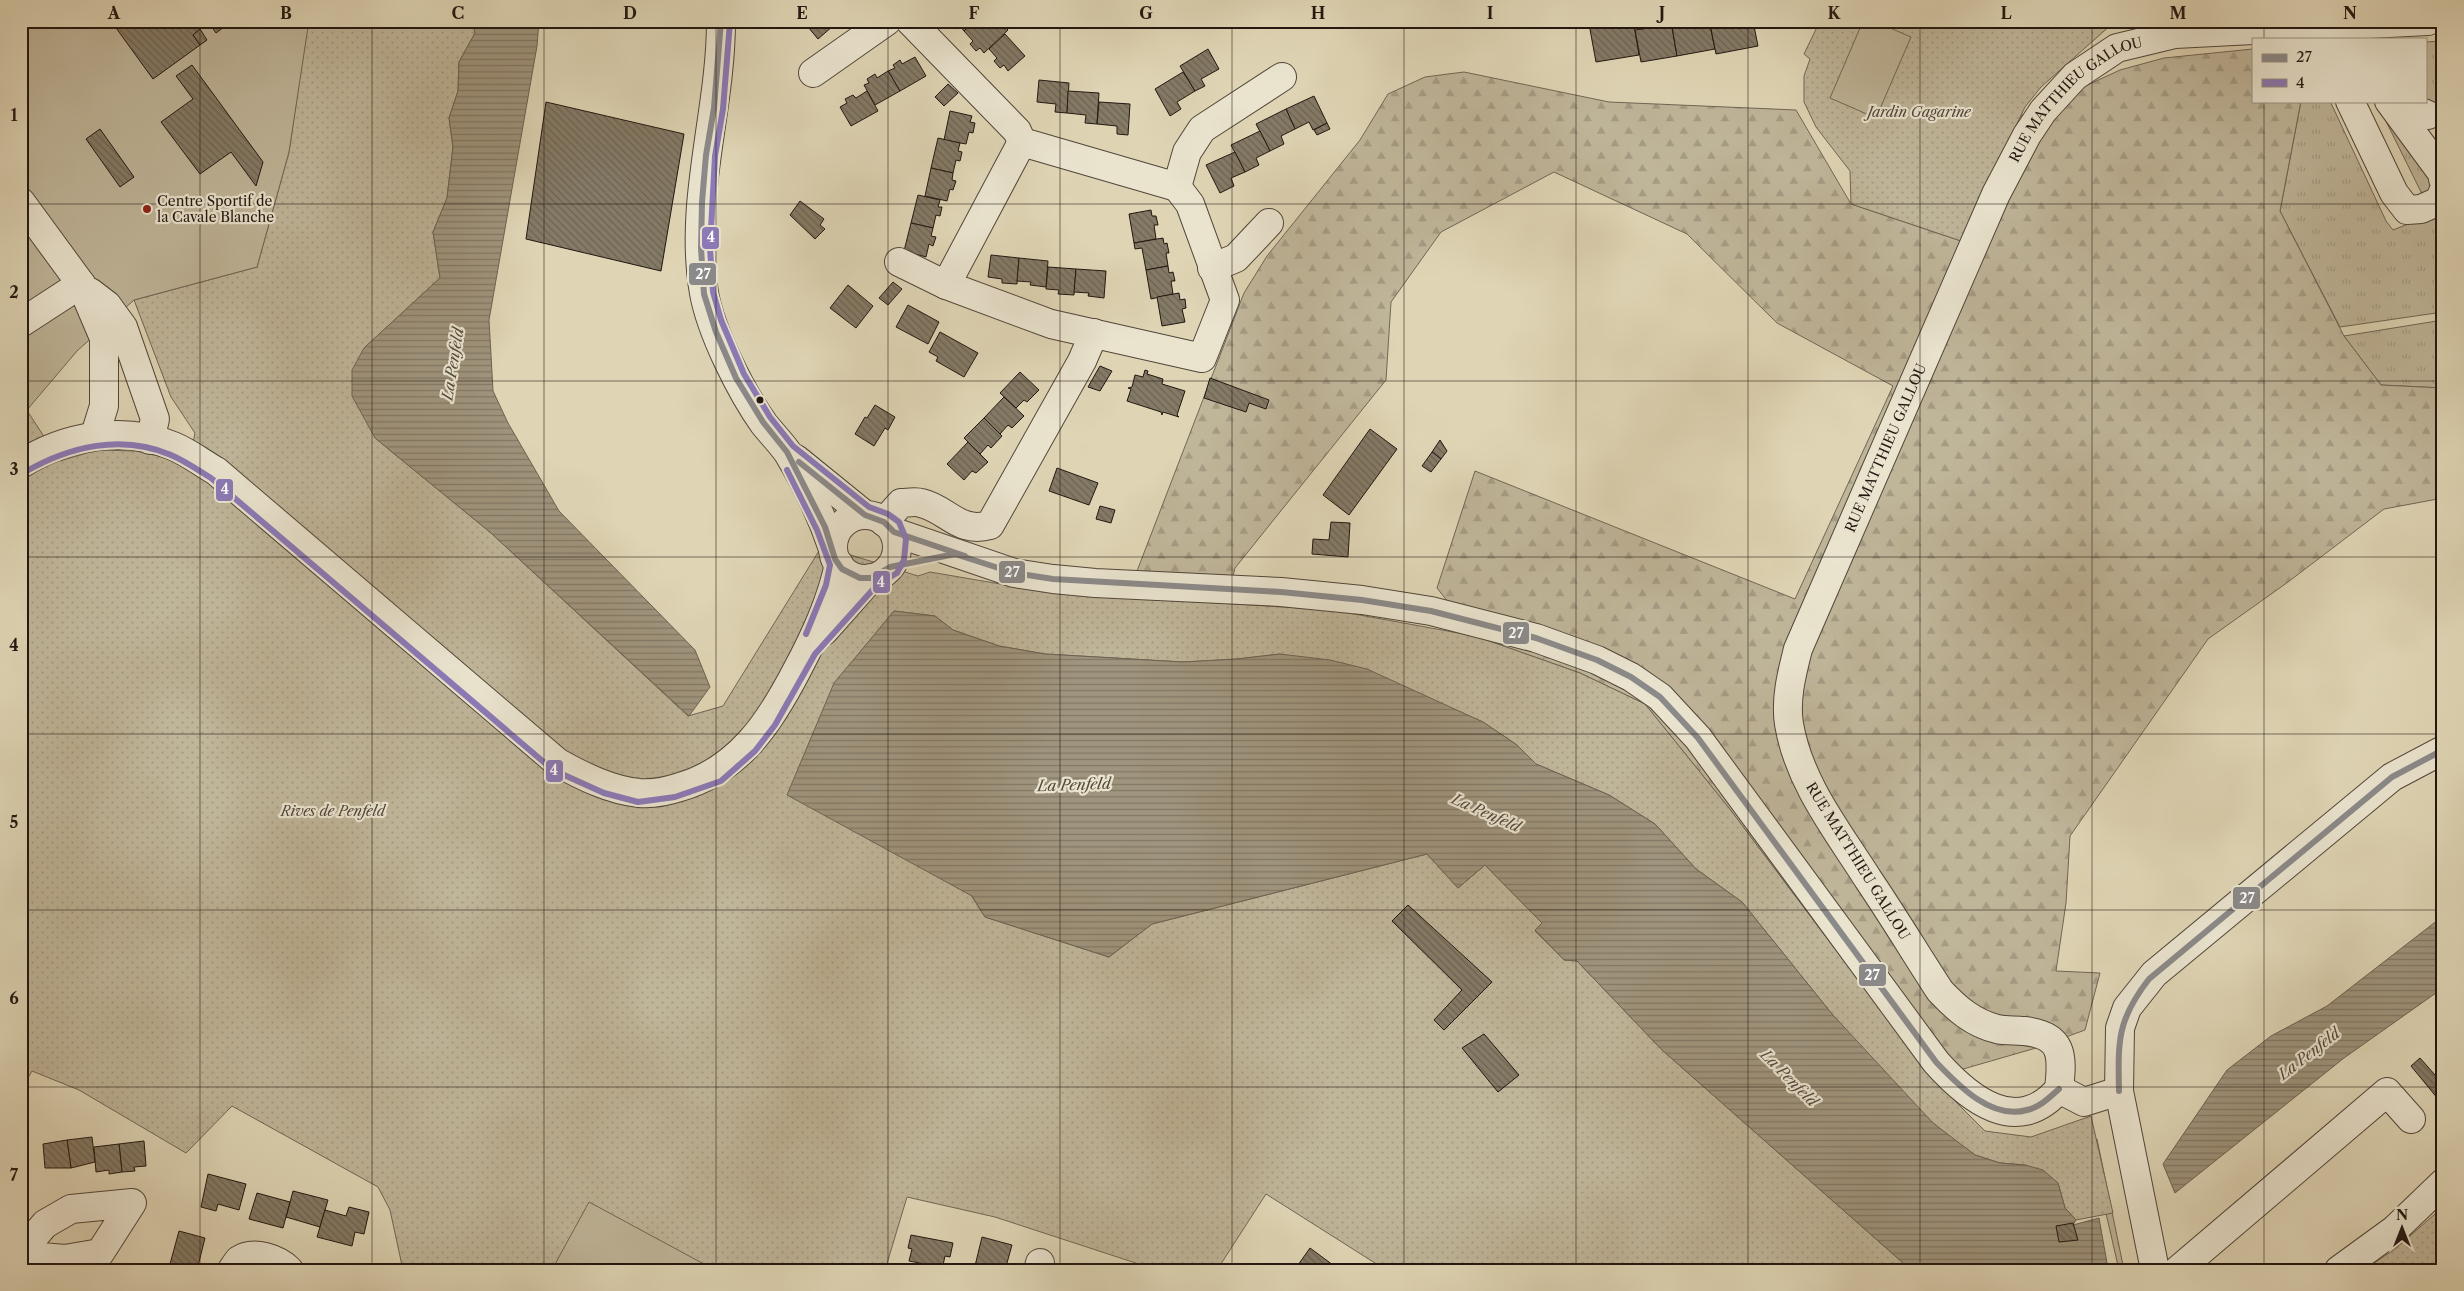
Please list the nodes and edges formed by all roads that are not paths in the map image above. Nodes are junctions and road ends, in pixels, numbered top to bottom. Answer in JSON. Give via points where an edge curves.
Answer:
{"nodes":[{"id":1,"x":721,"y":21,"type":"edge"},
{"id":2,"x":887,"y":21,"type":"edge"},
{"id":3,"x":910,"y":21,"type":"edge"},
{"id":4,"x":2428,"y":21,"type":"edge"},
{"id":5,"x":2401,"y":22,"type":"edge"},
{"id":6,"x":2337,"y":28,"type":"edge"},
{"id":7,"x":813,"y":73,"type":"dead end"},
{"id":8,"x":1282,"y":77,"type":"dead end"},
{"id":9,"x":2350,"y":102,"type":"edge"},
{"id":10,"x":2390,"y":102,"type":"edge"},
{"id":11,"x":2398,"y":102,"type":"edge"},
{"id":12,"x":2428,"y":115,"type":"dead end"},
{"id":13,"x":1022,"y":142,"type":"junction"},
{"id":14,"x":2443,"y":179,"type":"edge"},
{"id":15,"x":1177,"y":187,"type":"junction"},
{"id":16,"x":2443,"y":192,"type":"edge"},
{"id":17,"x":21,"y":202,"type":"edge"},
{"id":18,"x":1269,"y":223,"type":"dead end"},
{"id":19,"x":900,"y":262,"type":"dead end"},
{"id":20,"x":1212,"y":268,"type":"junction"},
{"id":21,"x":81,"y":284,"type":"junction"},
{"id":22,"x":946,"y":285,"type":"junction"},
{"id":23,"x":21,"y":323,"type":"edge"},
{"id":24,"x":1094,"y":334,"type":"junction"},
{"id":25,"x":96,"y":435,"type":"junction"},
{"id":26,"x":150,"y":440,"type":"junction"},
{"id":27,"x":787,"y":452,"type":"junction"},
{"id":28,"x":21,"y":464,"type":"edge"},
{"id":29,"x":881,"y":523,"type":"junction"},
{"id":30,"x":955,"y":554,"type":"junction"},
{"id":31,"x":836,"y":557,"type":"junction"},
{"id":32,"x":880,"y":572,"type":"junction"},
{"id":33,"x":808,"y":649,"type":"junction"},
{"id":34,"x":2443,"y":750,"type":"edge"},
{"id":35,"x":2059,"y":1089,"type":"junction"},
{"id":36,"x":2120,"y":1091,"type":"junction"},
{"id":37,"x":2411,"y":1119,"type":"dead end"},
{"id":38,"x":2443,"y":1183,"type":"edge"},
{"id":39,"x":21,"y":1252,"type":"edge"},
{"id":40,"x":21,"y":1261,"type":"edge"},
{"id":41,"x":2162,"y":1267,"type":"edge"},
{"id":42,"x":232,"y":1270,"type":"edge"},
{"id":43,"x":289,"y":1270,"type":"edge"},
{"id":44,"x":2339,"y":1270,"type":"edge"}],
"edges":[{"from":1,"to":27,"type":"street","via":[[714,108],[706,155],[700,248],[703,326],[763,422]]},
{"from":2,"to":7,"type":"street"},
{"from":3,"to":13,"type":"street","via":[[1017,131]]},
{"from":4,"to":5,"type":"street","name":"RUE MATTHIEU GALLOU"},
{"from":5,"to":6,"type":"street","name":"RUE MATTHIEU GALLOU"},
{"from":6,"to":35,"type":"street","name":"RUE MATTHIEU GALLOU","via":[[2175,34],[2117,48],[2076,76],[2043,111],[1996,194],[1798,649],[1788,708],[1800,762],[1816,798],[1940,991],[1959,1011],[1979,1022],[1998,1029],[2041,1034],[2054,1041],[2060,1054]]},
{"from":8,"to":15,"type":"street","via":[[1202,129],[1187,152]]},
{"from":9,"to":16,"type":"street","via":[[2394,193],[2407,210],[2421,209],[2439,201]]},
{"from":10,"to":14,"type":"street","via":[[2442,173]]},
{"from":11,"to":12,"type":"street"},
{"from":13,"to":15,"type":"street"},
{"from":13,"to":22,"type":"street"},
{"from":15,"to":20,"type":"street","via":[[1190,204]]},
{"from":17,"to":21,"type":"street"},
{"from":18,"to":20,"type":"street","via":[[1236,258]]},
{"from":19,"to":22,"type":"street"},
{"from":20,"to":24,"type":"street","via":[[1225,300],[1202,358]]},
{"from":21,"to":23,"type":"street"},
{"from":21,"to":25,"type":"street","via":[[104,338],[104,406]]},
{"from":21,"to":26,"type":"street","via":[[107,306],[123,327],[155,419]]},
{"from":22,"to":24,"type":"street","via":[[1051,324]]},
{"from":24,"to":29,"type":"street","via":[[990,525],[977,528],[962,524],[922,502],[901,503]]},
{"from":25,"to":26,"type":"street"},
{"from":25,"to":28,"type":"street","via":[[44,451]]},
{"from":26,"to":33,"type":"street","via":[[172,446],[216,471],[557,762],[607,785],[639,793],[656,792],[698,782],[717,772],[749,744],[768,720]]},
{"from":27,"to":29,"type":"street"},
{"from":27,"to":31,"type":"street","via":[[825,527]]},
{"from":29,"to":30,"type":"street"},
{"from":29,"to":31,"type":"street","via":[[855,516],[839,528],[834,538]]},
{"from":29,"to":32,"type":"street","via":[[896,548]]},
{"from":30,"to":32,"type":"street"},
{"from":30,"to":35,"type":"street","via":[[1014,572],[1053,579],[1282,592],[1431,611],[1526,636],[1597,660],[1631,677],[1660,698],[1698,738],[1936,1062],[1955,1083],[1992,1108],[2010,1112],[2041,1106]]},
{"from":31,"to":32,"type":"street","via":[[850,575],[860,578]]},
{"from":31,"to":33,"type":"street","via":[[831,596]]},
{"from":32,"to":33,"type":"street"},
{"from":34,"to":36,"type":"street","via":[[2392,777],[2149,979],[2127,1008],[2120,1028]]},
{"from":35,"to":36,"type":"street","via":[[2084,1102]]},
{"from":36,"to":41,"type":"street"},
{"from":37,"to":41,"type":"street","via":[[2388,1092]]},
{"from":38,"to":44,"type":"street","via":[[2394,1230]]},
{"from":39,"to":40,"type":"street","via":[[45,1224],[71,1209],[132,1203],[100,1253],[65,1259],[30,1256]]},
{"from":42,"to":43,"type":"street","via":[[239,1260],[254,1256],[274,1259]]}]}
